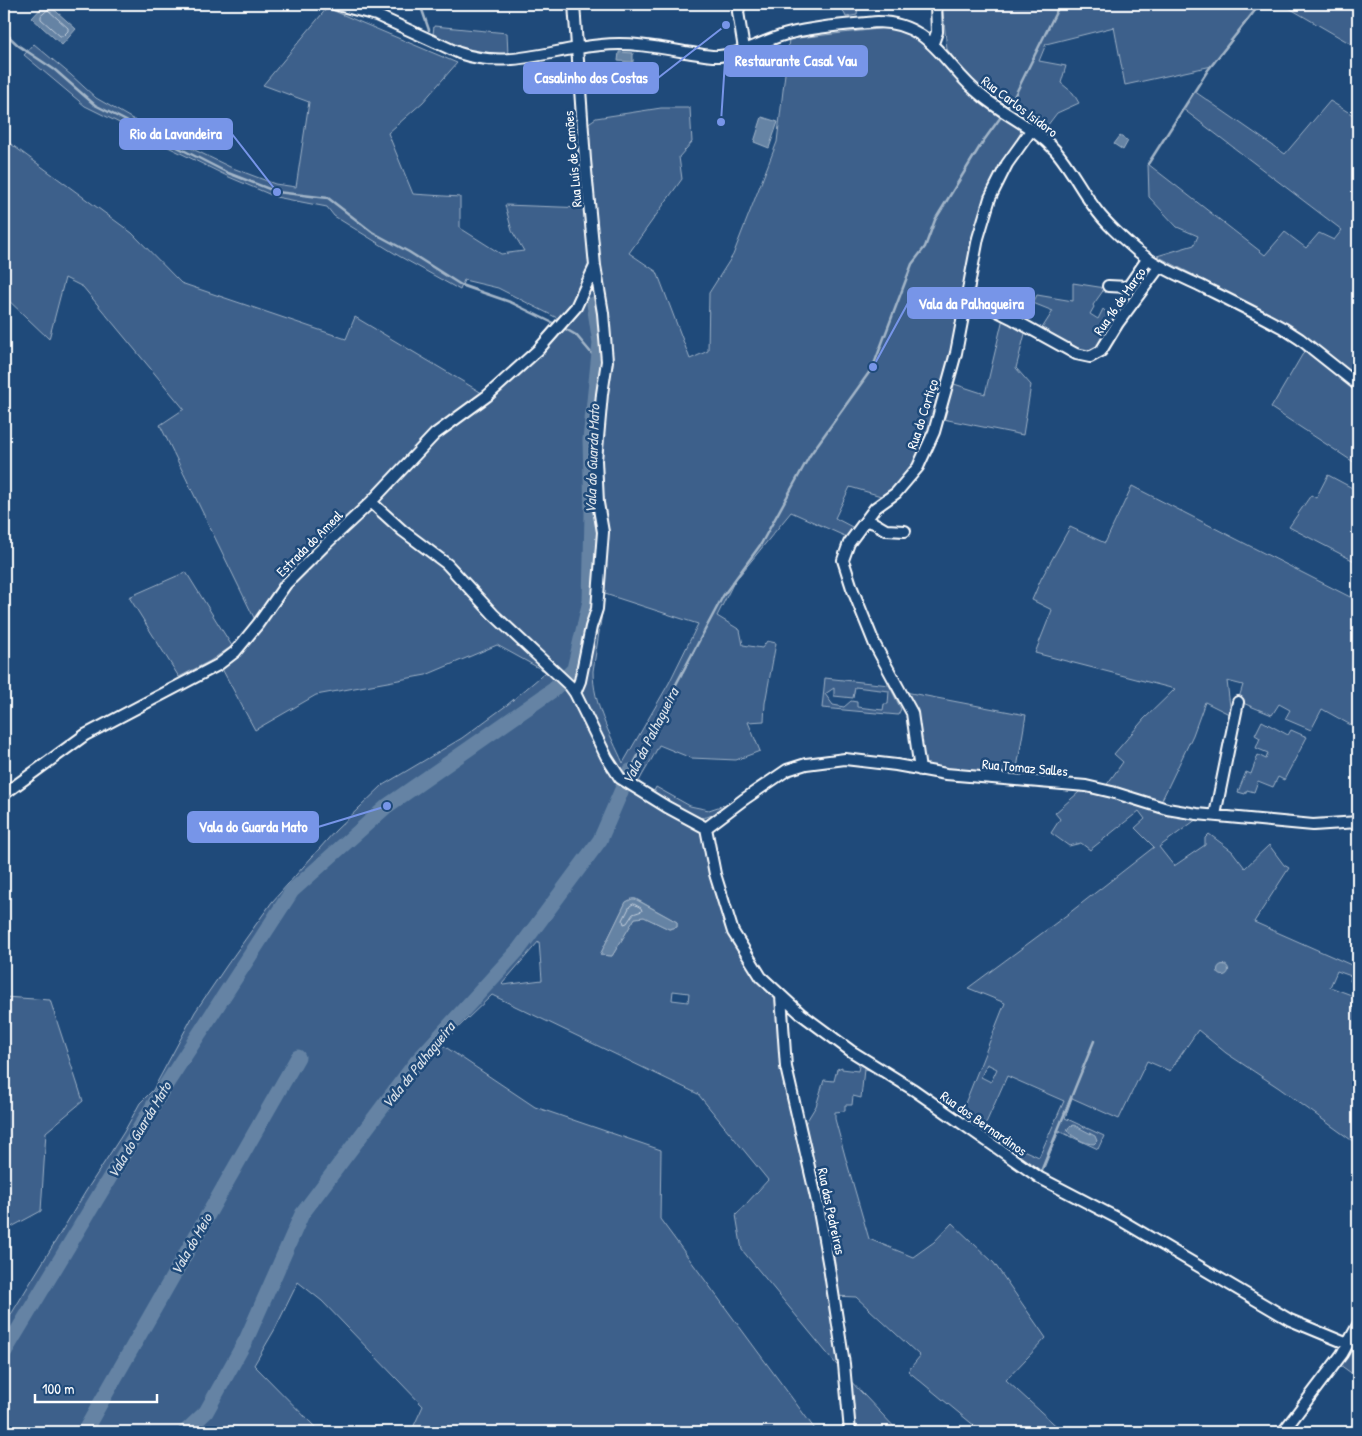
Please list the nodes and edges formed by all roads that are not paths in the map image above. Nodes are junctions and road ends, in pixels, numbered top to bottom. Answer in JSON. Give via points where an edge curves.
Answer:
{"nodes":[{"id":1,"x":334,"y":4,"type":"edge"},
{"id":2,"x":574,"y":4,"type":"edge"},
{"id":3,"x":740,"y":4,"type":"edge"},
{"id":4,"x":936,"y":4,"type":"edge"},
{"id":5,"x":933,"y":43,"type":"junction"},
{"id":6,"x":577,"y":48,"type":"junction"},
{"id":7,"x":744,"y":49,"type":"junction"},
{"id":8,"x":1032,"y":129,"type":"junction"},
{"id":9,"x":1148,"y":258,"type":"junction"},
{"id":10,"x":595,"y":266,"type":"junction"},
{"id":11,"x":1160,"y":266,"type":"junction"},
{"id":12,"x":1108,"y":286,"type":"dead end"},
{"id":13,"x":967,"y":296,"type":"junction"},
{"id":14,"x":1358,"y":385,"type":"edge"},
{"id":15,"x":371,"y":502,"type":"junction"},
{"id":16,"x":866,"y":521,"type":"junction"},
{"id":17,"x":905,"y":531,"type":"dead end"},
{"id":18,"x":573,"y":690,"type":"junction"},
{"id":19,"x":1238,"y":702,"type":"dead end"},
{"id":20,"x":920,"y":770,"type":"junction"},
{"id":21,"x":4,"y":794,"type":"edge"},
{"id":22,"x":1215,"y":815,"type":"junction"},
{"id":23,"x":1358,"y":822,"type":"edge"},
{"id":24,"x":706,"y":828,"type":"junction"},
{"id":25,"x":781,"y":996,"type":"junction"},
{"id":26,"x":1358,"y":1325,"type":"edge"},
{"id":27,"x":1348,"y":1344,"type":"junction"},
{"id":28,"x":850,"y":1432,"type":"edge"},
{"id":29,"x":1283,"y":1432,"type":"edge"}],
"edges":[{"from":1,"to":6,"type":"street","name":"Rua Carlos Isidoro","via":[[376,15],[458,54],[481,59],[517,60]]},
{"from":2,"to":6,"type":"street","name":"Rua Luís de Camões"},
{"from":3,"to":7,"type":"street","via":[[738,12]]},
{"from":4,"to":5,"type":"street","via":[[937,32]]},
{"from":5,"to":7,"type":"street","name":"Rua Carlos Isidoro","via":[[902,26],[878,22],[795,32]]},
{"from":5,"to":8,"type":"street","name":"Rua Carlos Isidoro","via":[[973,89]]},
{"from":6,"to":7,"type":"street","name":"Rua Carlos Isidoro","via":[[628,44],[716,56]]},
{"from":6,"to":10,"type":"street","name":"Rua Luís de Camões"},
{"from":8,"to":9,"type":"street","name":"Rua Carlos Isidoro","via":[[1055,151],[1101,216]]},
{"from":8,"to":13,"type":"street","name":"Rua do Cortiço","via":[[1007,164],[990,198],[978,238]]},
{"from":9,"to":11,"type":"street","name":"Rua Carlos Isidoro"},
{"from":9,"to":12,"type":"street","via":[[1128,287]]},
{"from":10,"to":15,"type":"street","name":"Estrada do Ameal","via":[[576,307],[538,350],[487,396],[435,434]]},
{"from":10,"to":18,"type":"street","name":"Rua Luís de Camões","via":[[607,361],[596,460],[602,532],[597,608],[580,681]]},
{"from":11,"to":13,"type":"street","name":"Rua 16 de Março","via":[[1101,351],[1090,358],[1076,354]]},
{"from":11,"to":14,"type":"street","name":"Rua Carlos Isidoro","via":[[1283,328]]},
{"from":13,"to":16,"type":"street","name":"Rua do Cortiço","via":[[956,353],[934,432],[918,467],[896,493],[875,508]]},
{"from":15,"to":18,"type":"street","via":[[447,564],[493,614]]},
{"from":15,"to":21,"type":"street","name":"Estrada do Ameal","via":[[286,584],[236,652],[218,665],[85,735]]},
{"from":16,"to":17,"type":"street","via":[[886,530]]},
{"from":16,"to":20,"type":"street","name":"Rua do Cortiço","via":[[849,543],[843,560],[874,645],[912,713]]},
{"from":18,"to":24,"type":"street","via":[[620,778]]},
{"from":19,"to":22,"type":"street"},
{"from":20,"to":22,"type":"street","name":"Rua Tomaz Salles","via":[[1086,786],[1167,809]]},
{"from":20,"to":24,"type":"street","name":"Rua Tomaz Salles","via":[[845,759],[806,764],[786,770]]},
{"from":22,"to":23,"type":"street","name":"Rua Tomaz Salles","via":[[1313,825]]},
{"from":24,"to":25,"type":"street","name":"Rua dos Bernardinos","via":[[715,874],[733,932],[761,977]]},
{"from":25,"to":27,"type":"street","name":"Rua dos Bernardinos","via":[[852,1051],[1040,1178],[1117,1218],[1290,1320]]},
{"from":25,"to":28,"type":"street","name":"Rua das Pedreiras","via":[[786,1066],[830,1267]]},
{"from":26,"to":27,"type":"street"},
{"from":27,"to":29,"type":"street"}]}
